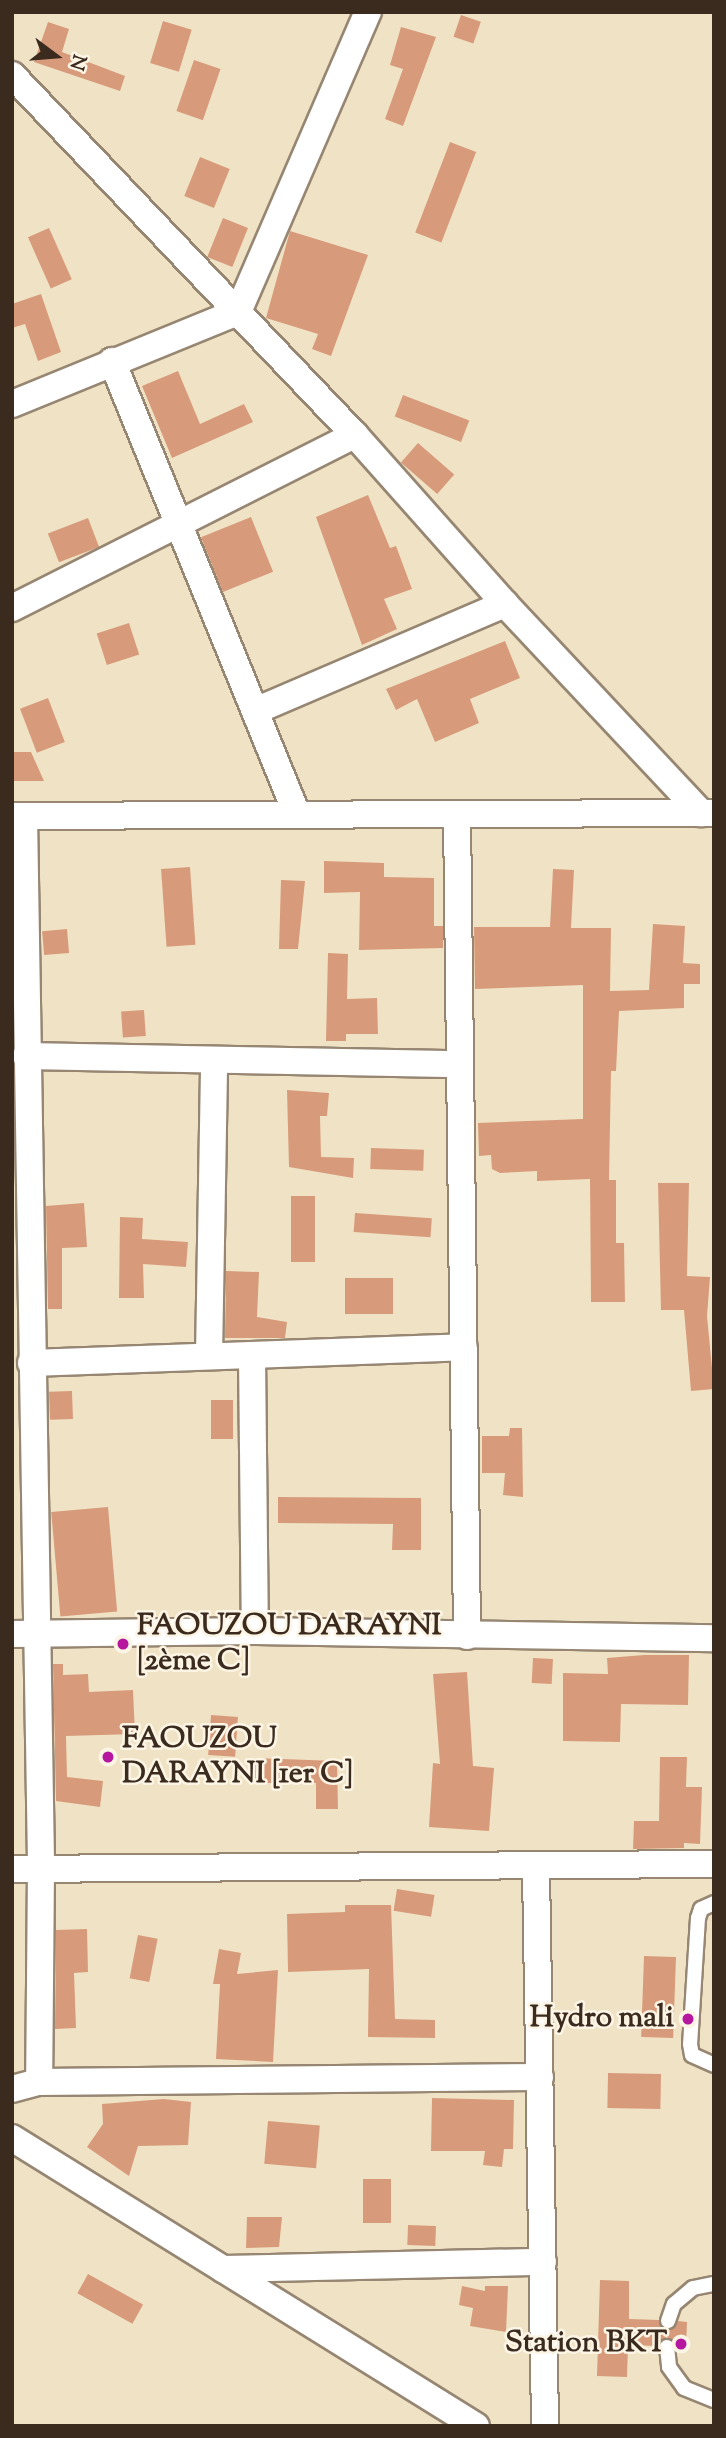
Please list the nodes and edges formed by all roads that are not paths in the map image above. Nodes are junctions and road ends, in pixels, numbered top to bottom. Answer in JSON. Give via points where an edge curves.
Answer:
{"nodes":[{"id":1,"x":368,"y":12,"type":"edge"},
{"id":2,"x":12,"y":75,"type":"edge"},
{"id":3,"x":238,"y":313,"type":"junction"},
{"id":4,"x":112,"y":361,"type":"junction"},
{"id":5,"x":12,"y":404,"type":"edge"},
{"id":6,"x":355,"y":435,"type":"junction"},
{"id":7,"x":178,"y":522,"type":"junction"},
{"id":8,"x":505,"y":604,"type":"junction"},
{"id":9,"x":12,"y":608,"type":"edge"},
{"id":10,"x":255,"y":711,"type":"junction"},
{"id":11,"x":707,"y":813,"type":"edge"},
{"id":12,"x":297,"y":814,"type":"junction"},
{"id":13,"x":457,"y":814,"type":"junction"},
{"id":14,"x":18,"y":816,"type":"edge"},
{"id":15,"x":26,"y":1056,"type":"junction"},
{"id":16,"x":214,"y":1060,"type":"junction"},
{"id":17,"x":460,"y":1064,"type":"junction"},
{"id":18,"x":464,"y":1347,"type":"junction"},
{"id":19,"x":252,"y":1354,"type":"junction"},
{"id":20,"x":208,"y":1356,"type":"junction"},
{"id":21,"x":31,"y":1363,"type":"junction"},
{"id":22,"x":22,"y":1426,"type":"edge"},
{"id":23,"x":256,"y":1631,"type":"junction"},
{"id":24,"x":24,"y":1633,"type":"edge"},
{"id":25,"x":467,"y":1636,"type":"junction"},
{"id":26,"x":714,"y":1639,"type":"edge"},
{"id":27,"x":714,"y":1864,"type":"edge"},
{"id":28,"x":41,"y":1868,"type":"junction"},
{"id":29,"x":12,"y":1869,"type":"edge"},
{"id":30,"x":536,"y":1869,"type":"junction"},
{"id":31,"x":714,"y":1903,"type":"edge"},
{"id":32,"x":714,"y":2065,"type":"edge"},
{"id":33,"x":540,"y":2077,"type":"junction"},
{"id":34,"x":38,"y":2082,"type":"junction"},
{"id":35,"x":12,"y":2089,"type":"edge"},
{"id":36,"x":12,"y":2138,"type":"edge"},
{"id":37,"x":542,"y":2262,"type":"junction"},
{"id":38,"x":223,"y":2269,"type":"junction"},
{"id":39,"x":714,"y":2284,"type":"edge"},
{"id":40,"x":668,"y":2321,"type":"dead end"},
{"id":41,"x":667,"y":2347,"type":"dead end"},
{"id":42,"x":714,"y":2400,"type":"edge"},
{"id":43,"x":476,"y":2426,"type":"edge"},
{"id":44,"x":545,"y":2426,"type":"edge"}],
"edges":[{"from":1,"to":3,"type":"street"},
{"from":2,"to":3,"type":"street"},
{"from":3,"to":4,"type":"street"},
{"from":3,"to":6,"type":"street"},
{"from":4,"to":5,"type":"street"},
{"from":4,"to":7,"type":"street"},
{"from":6,"to":7,"type":"street"},
{"from":6,"to":8,"type":"street"},
{"from":7,"to":9,"type":"street"},
{"from":7,"to":10,"type":"street"},
{"from":8,"to":10,"type":"street"},
{"from":8,"to":11,"type":"street"},
{"from":10,"to":12,"type":"street"},
{"from":11,"to":13,"type":"street"},
{"from":12,"to":13,"type":"street"},
{"from":12,"to":14,"type":"street"},
{"from":13,"to":17,"type":"street"},
{"from":14,"to":15,"type":"street"},
{"from":15,"to":16,"type":"street"},
{"from":15,"to":21,"type":"street"},
{"from":16,"to":17,"type":"street"},
{"from":16,"to":20,"type":"street"},
{"from":17,"to":18,"type":"street"},
{"from":18,"to":19,"type":"street"},
{"from":18,"to":25,"type":"street"},
{"from":19,"to":20,"type":"street"},
{"from":19,"to":23,"type":"street"},
{"from":20,"to":21,"type":"street"},
{"from":21,"to":22,"type":"street"},
{"from":22,"to":24,"type":"street"},
{"from":23,"to":24,"type":"street"},
{"from":23,"to":25,"type":"street"},
{"from":24,"to":28,"type":"street"},
{"from":25,"to":26,"type":"street"},
{"from":27,"to":30,"type":"street"},
{"from":28,"to":29,"type":"street"},
{"from":28,"to":30,"type":"street"},
{"from":28,"to":34,"type":"street"},
{"from":30,"to":33,"type":"street"},
{"from":31,"to":32,"type":"lane","via":[[701,1909],[698,1918],[690,2044],[692,2055]]},
{"from":33,"to":34,"type":"street"},
{"from":33,"to":37,"type":"street"},
{"from":34,"to":35,"type":"street"},
{"from":36,"to":38,"type":"street"},
{"from":37,"to":38,"type":"street"},
{"from":37,"to":44,"type":"street"},
{"from":38,"to":43,"type":"street"},
{"from":39,"to":40,"type":"lane","via":[[693,2288],[674,2304]]},
{"from":41,"to":42,"type":"lane","via":[[668,2367],[684,2388]]}]}
